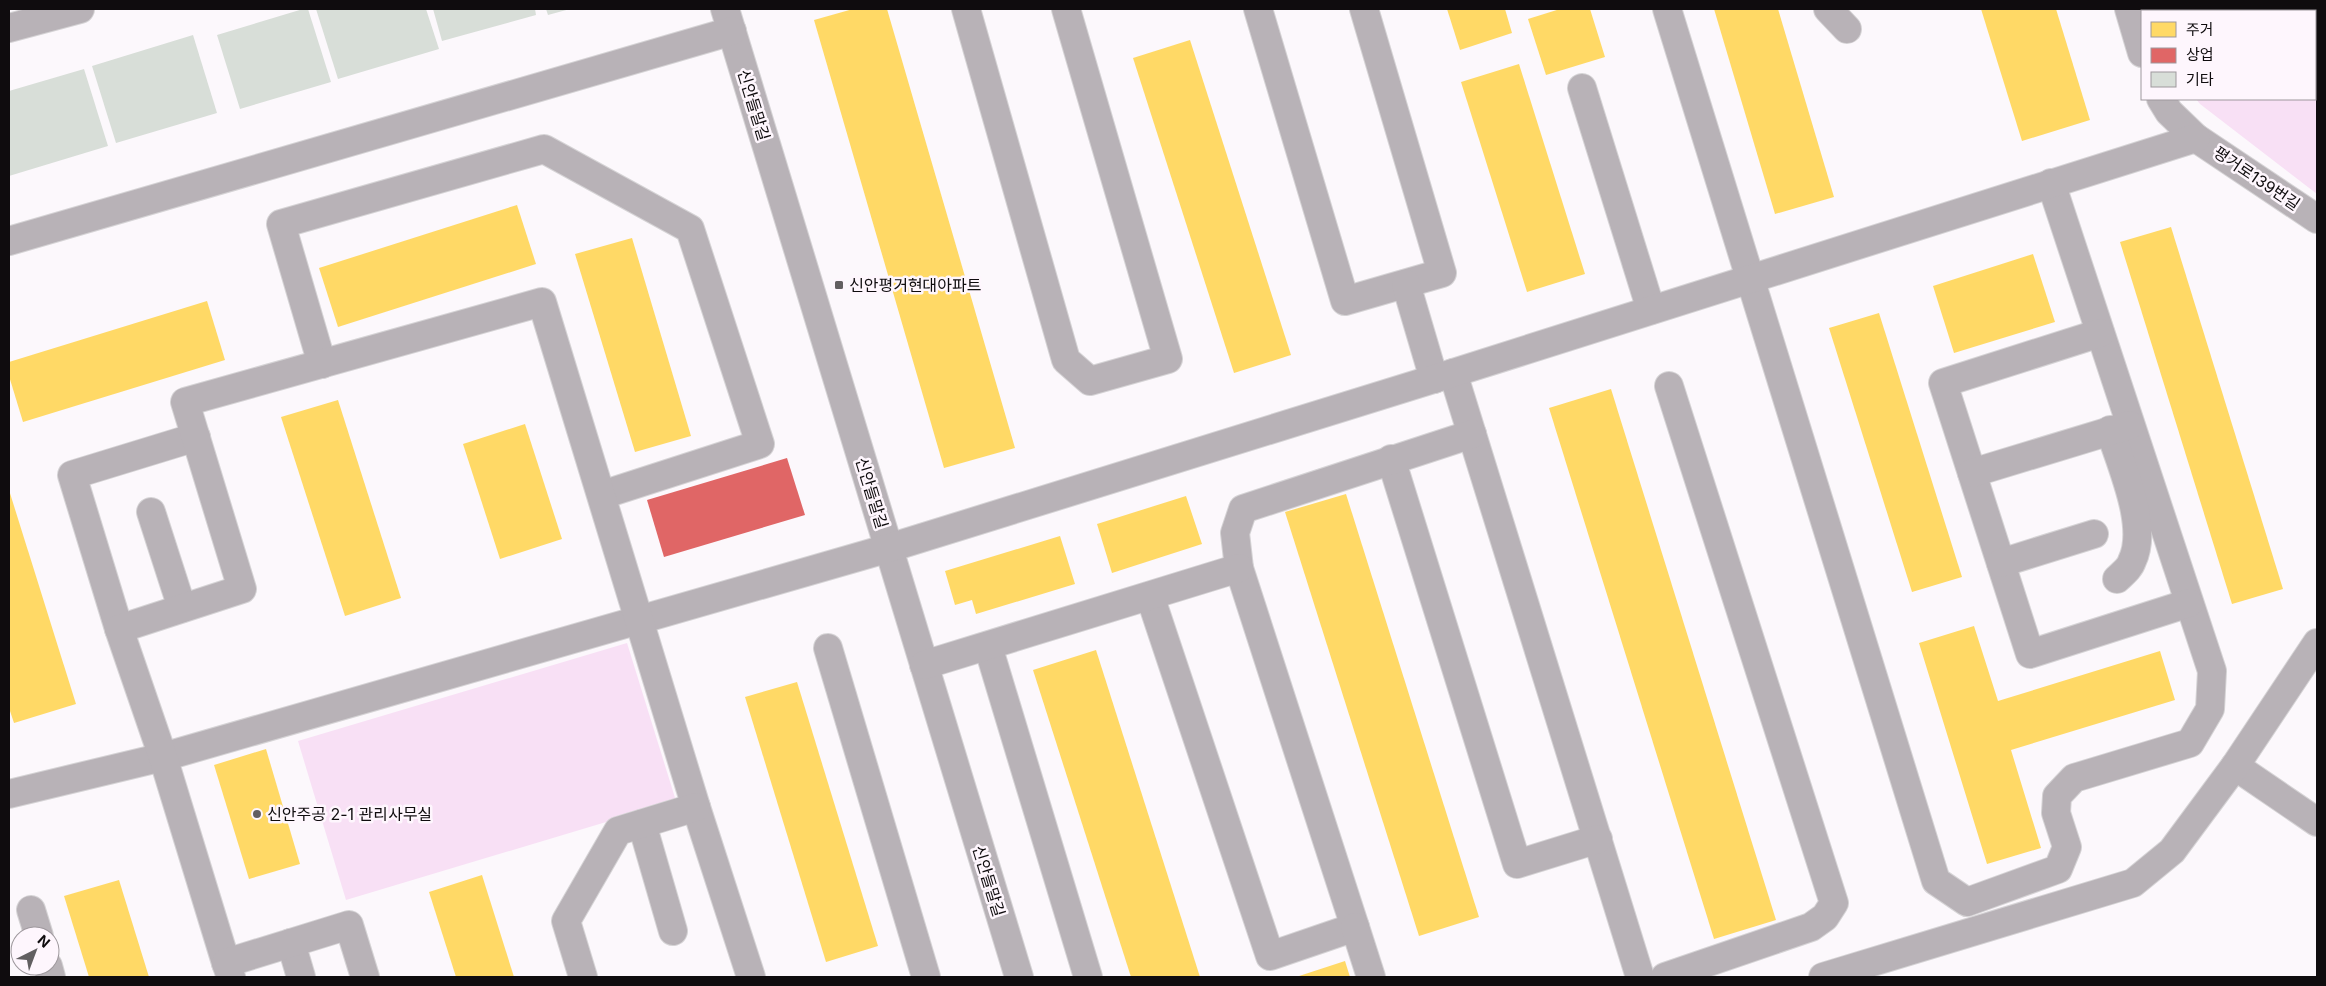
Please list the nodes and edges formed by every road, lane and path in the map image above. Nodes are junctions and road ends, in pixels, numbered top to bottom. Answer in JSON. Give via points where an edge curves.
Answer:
{"nodes":[{"id":1,"x":80,"y":9,"type":"edge"},
{"id":2,"x":966,"y":9,"type":"edge"},
{"id":3,"x":1066,"y":9,"type":"edge"},
{"id":4,"x":1258,"y":9,"type":"edge"},
{"id":5,"x":1364,"y":9,"type":"edge"},
{"id":6,"x":1667,"y":9,"type":"edge"},
{"id":7,"x":1828,"y":9,"type":"edge"},
{"id":8,"x":2129,"y":9,"type":"edge"},
{"id":9,"x":729,"y":20,"type":"edge"},
{"id":10,"x":9,"y":28,"type":"edge"},
{"id":11,"x":1847,"y":29,"type":"dead end"},
{"id":12,"x":2141,"y":49,"type":"edge"},
{"id":13,"x":1582,"y":88,"type":"dead end"},
{"id":14,"x":2162,"y":100,"type":"edge"},
{"id":15,"x":2196,"y":138,"type":"junction"},
{"id":16,"x":2051,"y":183,"type":"junction"},
{"id":17,"x":2317,"y":219,"type":"edge"},
{"id":18,"x":9,"y":241,"type":"edge"},
{"id":19,"x":1750,"y":279,"type":"junction"},
{"id":20,"x":1406,"y":284,"type":"junction"},
{"id":21,"x":1651,"y":310,"type":"junction"},
{"id":22,"x":2100,"y":333,"type":"junction"},
{"id":23,"x":322,"y":364,"type":"junction"},
{"id":24,"x":1443,"y":376,"type":"junction"},
{"id":25,"x":1669,"y":386,"type":"dead end"},
{"id":26,"x":2120,"y":428,"type":"junction"},
{"id":27,"x":1472,"y":434,"type":"junction"},
{"id":28,"x":196,"y":438,"type":"junction"},
{"id":29,"x":1392,"y":459,"type":"junction"},
{"id":30,"x":1972,"y":473,"type":"junction"},
{"id":31,"x":602,"y":495,"type":"junction"},
{"id":32,"x":151,"y":512,"type":"dead end"},
{"id":33,"x":2094,"y":534,"type":"dead end"},
{"id":34,"x":889,"y":548,"type":"junction"},
{"id":35,"x":2001,"y":563,"type":"junction"},
{"id":36,"x":1239,"y":568,"type":"junction"},
{"id":37,"x":2117,"y":579,"type":"dead end"},
{"id":38,"x":1150,"y":596,"type":"junction"},
{"id":39,"x":2189,"y":603,"type":"junction"},
{"id":40,"x":182,"y":608,"type":"junction"},
{"id":41,"x":641,"y":620,"type":"junction"},
{"id":42,"x":119,"y":628,"type":"junction"},
{"id":43,"x":2317,"y":643,"type":"edge"},
{"id":44,"x":988,"y":646,"type":"junction"},
{"id":45,"x":828,"y":648,"type":"dead end"},
{"id":46,"x":924,"y":666,"type":"junction"},
{"id":47,"x":163,"y":758,"type":"junction"},
{"id":48,"x":2235,"y":766,"type":"junction"},
{"id":49,"x":9,"y":794,"type":"edge"},
{"id":50,"x":696,"y":807,"type":"junction"},
{"id":51,"x":2317,"y":822,"type":"edge"},
{"id":52,"x":642,"y":824,"type":"junction"},
{"id":53,"x":1598,"y":839,"type":"junction"},
{"id":54,"x":31,"y":910,"type":"dead end"},
{"id":55,"x":36,"y":926,"type":"edge"},
{"id":56,"x":1355,"y":927,"type":"junction"},
{"id":57,"x":673,"y":931,"type":"dead end"},
{"id":58,"x":291,"y":943,"type":"junction"},
{"id":59,"x":228,"y":970,"type":"edge"},
{"id":60,"x":920,"y":976,"type":"edge"},
{"id":61,"x":301,"y":977,"type":"edge"},
{"id":62,"x":365,"y":977,"type":"edge"},
{"id":63,"x":583,"y":977,"type":"edge"},
{"id":64,"x":751,"y":977,"type":"edge"},
{"id":65,"x":1019,"y":977,"type":"edge"},
{"id":66,"x":1088,"y":977,"type":"edge"},
{"id":67,"x":1371,"y":977,"type":"edge"},
{"id":68,"x":1640,"y":977,"type":"edge"},
{"id":69,"x":1665,"y":977,"type":"edge"},
{"id":70,"x":1823,"y":977,"type":"edge"}],
"edges":[{"from":1,"to":10,"type":"street"},
{"from":2,"to":3,"type":"street","via":[[1066,360],[1090,381],[1168,359]]},
{"from":4,"to":20,"type":"street","via":[[1345,301]]},
{"from":5,"to":20,"type":"street","via":[[1442,273]]},
{"from":6,"to":19,"type":"street"},
{"from":7,"to":11,"type":"street"},
{"from":8,"to":12,"type":"street"},
{"from":9,"to":18,"type":"street"},
{"from":9,"to":34,"type":"street","name":"신안들말길"},
{"from":13,"to":21,"type":"street"},
{"from":14,"to":15,"type":"street","name":"평거로139번길","via":[[2169,112]]},
{"from":15,"to":16,"type":"street"},
{"from":15,"to":17,"type":"street","name":"평거로139번길"},
{"from":16,"to":19,"type":"street"},
{"from":16,"to":22,"type":"street"},
{"from":19,"to":21,"type":"street"},
{"from":19,"to":39,"type":"street","via":[[1936,881],[1967,902],[2058,869],[2067,847],[2056,813],[2057,796],[2074,778],[2190,743],[2210,709],[2212,671]]},
{"from":20,"to":24,"type":"street"},
{"from":21,"to":24,"type":"street"},
{"from":22,"to":26,"type":"street"},
{"from":22,"to":30,"type":"street","via":[[1943,383]]},
{"from":23,"to":28,"type":"street","via":[[185,402]]},
{"from":23,"to":31,"type":"street","via":[[542,302]]},
{"from":23,"to":31,"type":"street","via":[[281,224],[544,150],[690,229],[760,444]]},
{"from":24,"to":27,"type":"street"},
{"from":24,"to":34,"type":"street"},
{"from":25,"to":69,"type":"street","via":[[1834,903],[1825,917],[1811,927]]},
{"from":26,"to":30,"type":"street"},
{"from":26,"to":37,"type":"street","via":[[2138,539],[2132,562]]},
{"from":26,"to":39,"type":"street"},
{"from":27,"to":29,"type":"street"},
{"from":27,"to":53,"type":"street"},
{"from":28,"to":40,"type":"street","via":[[242,589]]},
{"from":28,"to":42,"type":"street","via":[[72,475]]},
{"from":29,"to":36,"type":"street","via":[[1243,508],[1235,533]]},
{"from":29,"to":53,"type":"street","via":[[1516,864]]},
{"from":30,"to":35,"type":"street"},
{"from":31,"to":41,"type":"street"},
{"from":32,"to":40,"type":"street"},
{"from":33,"to":35,"type":"street"},
{"from":34,"to":41,"type":"street"},
{"from":34,"to":46,"type":"street","name":"신안들말길"},
{"from":35,"to":39,"type":"street","via":[[2030,654]]},
{"from":36,"to":38,"type":"street"},
{"from":36,"to":56,"type":"street"},
{"from":38,"to":44,"type":"street"},
{"from":38,"to":56,"type":"street","via":[[1270,956]]},
{"from":40,"to":42,"type":"street"},
{"from":41,"to":47,"type":"street"},
{"from":41,"to":50,"type":"street"},
{"from":42,"to":47,"type":"street"},
{"from":43,"to":48,"type":"street"},
{"from":44,"to":46,"type":"street"},
{"from":44,"to":66,"type":"street"},
{"from":45,"to":60,"type":"street"},
{"from":46,"to":65,"type":"street","name":"신안들말길"},
{"from":47,"to":49,"type":"street"},
{"from":47,"to":59,"type":"street"},
{"from":48,"to":51,"type":"street"},
{"from":48,"to":70,"type":"street","via":[[2172,851],[2133,883]]},
{"from":50,"to":52,"type":"street"},
{"from":50,"to":64,"type":"street"},
{"from":52,"to":57,"type":"street"},
{"from":52,"to":63,"type":"street","via":[[618,831],[566,921]]},
{"from":53,"to":68,"type":"street"},
{"from":54,"to":55,"type":"street"},
{"from":56,"to":67,"type":"street"},
{"from":58,"to":59,"type":"street"},
{"from":58,"to":61,"type":"street"},
{"from":58,"to":62,"type":"street","via":[[349,925]]}]}
